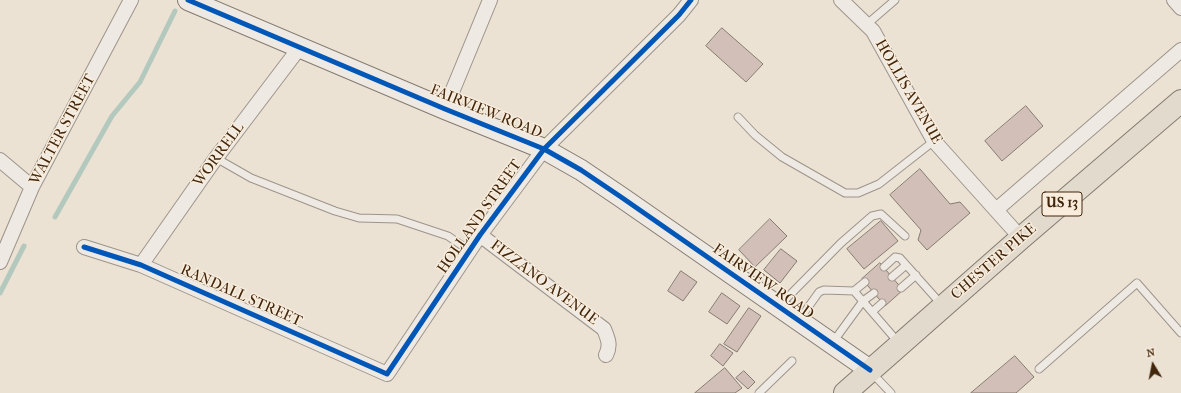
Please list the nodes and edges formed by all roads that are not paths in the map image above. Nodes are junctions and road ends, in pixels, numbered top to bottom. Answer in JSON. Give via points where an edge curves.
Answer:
{"nodes":[{"id":1,"x":131,"y":0,"type":"edge"},
{"id":2,"x":188,"y":0,"type":"edge"},
{"id":3,"x":490,"y":0,"type":"edge"},
{"id":4,"x":691,"y":0,"type":"edge"},
{"id":5,"x":841,"y":0,"type":"edge"},
{"id":6,"x":895,"y":0,"type":"edge"},
{"id":7,"x":1174,"y":0,"type":"edge"},
{"id":8,"x":1181,"y":8,"type":"edge"},
{"id":9,"x":866,"y":25,"type":"junction"},
{"id":10,"x":300,"y":47,"type":"junction"},
{"id":11,"x":1181,"y":50,"type":"edge"},
{"id":12,"x":1181,"y":102,"type":"edge"},
{"id":13,"x":445,"y":108,"type":"junction"},
{"id":14,"x":738,"y":117,"type":"dead end"},
{"id":15,"x":934,"y":141,"type":"junction"},
{"id":16,"x":544,"y":148,"type":"junction"},
{"id":17,"x":216,"y":158,"type":"junction"},
{"id":18,"x":0,"y":160,"type":"edge"},
{"id":19,"x":32,"y":187,"type":"junction"},
{"id":20,"x":996,"y":210,"type":"junction"},
{"id":21,"x":480,"y":235,"type":"junction"},
{"id":22,"x":905,"y":236,"type":"dead end"},
{"id":23,"x":1021,"y":238,"type":"junction"},
{"id":24,"x":84,"y":247,"type":"dead end"},
{"id":25,"x":470,"y":251,"type":"junction"},
{"id":26,"x":0,"y":262,"type":"edge"},
{"id":27,"x":141,"y":265,"type":"junction"},
{"id":28,"x":906,"y":265,"type":"junction"},
{"id":29,"x":884,"y":267,"type":"dead end"},
{"id":30,"x":916,"y":275,"type":"junction"},
{"id":31,"x":892,"y":277,"type":"dead end"},
{"id":32,"x":865,"y":282,"type":"dead end"},
{"id":33,"x":901,"y":288,"type":"dead end"},
{"id":34,"x":854,"y":291,"type":"junction"},
{"id":35,"x":874,"y":293,"type":"dead end"},
{"id":36,"x":863,"y":301,"type":"junction"},
{"id":37,"x":882,"y":303,"type":"dead end"},
{"id":38,"x":943,"y":306,"type":"junction"},
{"id":39,"x":778,"y":307,"type":"junction"},
{"id":40,"x":872,"y":312,"type":"junction"},
{"id":41,"x":798,"y":321,"type":"junction"},
{"id":42,"x":1181,"y":333,"type":"edge"},
{"id":43,"x":832,"y":344,"type":"junction"},
{"id":44,"x":900,"y":344,"type":"junction"},
{"id":45,"x":606,"y":355,"type":"dead end"},
{"id":46,"x":792,"y":361,"type":"dead end"},
{"id":47,"x":1040,"y":369,"type":"dead end"},
{"id":48,"x":870,"y":370,"type":"junction"},
{"id":49,"x":386,"y":374,"type":"joint"},
{"id":50,"x":759,"y":393,"type":"edge"},
{"id":51,"x":845,"y":393,"type":"edge"},
{"id":52,"x":891,"y":393,"type":"edge"}],
"edges":[{"from":1,"to":19,"type":"street","name":"WALTER STREET"},
{"from":2,"to":10,"type":"street","name":"FAIRVIEW ROAD"},
{"from":3,"to":13,"type":"street"},
{"from":4,"to":16,"type":"street","name":"HOLLAND STREET","via":[[679,15]]},
{"from":5,"to":9,"type":"street","name":"HOLLIS AVENUE"},
{"from":6,"to":9,"type":"lane"},
{"from":7,"to":8,"type":"street"},
{"from":9,"to":15,"type":"street","name":"HOLLIS AVENUE","via":[[873,31]]},
{"from":10,"to":13,"type":"street","name":"FAIRVIEW ROAD"},
{"from":10,"to":17,"type":"street","name":"WORRELL"},
{"from":11,"to":20,"type":"street"},
{"from":12,"to":23,"type":"main road","name":"CHESTER PIKE","number":"US 13"},
{"from":13,"to":16,"type":"street","name":"FAIRVIEW ROAD"},
{"from":14,"to":15,"type":"lane","via":[[782,157],[845,192],[858,192],[879,184]]},
{"from":15,"to":20,"type":"street","name":"HOLLIS AVENUE"},
{"from":16,"to":21,"type":"street","name":"HOLLAND STREET"},
{"from":16,"to":39,"type":"street","name":"FAIRVIEW ROAD","via":[[621,197]]},
{"from":17,"to":25,"type":"lane","via":[[251,178],[335,211],[358,218],[397,218],[448,236]]},
{"from":17,"to":27,"type":"street","name":"WORRELL"},
{"from":18,"to":19,"type":"street"},
{"from":19,"to":26,"type":"street","name":"WALTER STREET"},
{"from":20,"to":23,"type":"street","name":"HOLLIS AVENUE"},
{"from":21,"to":25,"type":"street","name":"HOLLAND STREET"},
{"from":21,"to":45,"type":"street","name":"FIZZANO AVENUE","via":[[604,329],[609,340]]},
{"from":22,"to":39,"type":"lane","via":[[881,214],[872,216],[841,243]]},
{"from":23,"to":38,"type":"main road","name":"CHESTER PIKE","number":"US 13"},
{"from":24,"to":27,"type":"street","name":"RANDALL STREET"},
{"from":25,"to":49,"type":"street","name":"HOLLAND STREET"},
{"from":27,"to":49,"type":"street","name":"RANDALL STREET"},
{"from":28,"to":29,"type":"lane","via":[[900,258],[895,257]]},
{"from":28,"to":30,"type":"lane"},
{"from":28,"to":31,"type":"lane"},
{"from":30,"to":33,"type":"lane"},
{"from":30,"to":38,"type":"lane"},
{"from":32,"to":34,"type":"lane"},
{"from":34,"to":36,"type":"lane"},
{"from":34,"to":41,"type":"lane","via":[[819,292]]},
{"from":35,"to":36,"type":"lane"},
{"from":36,"to":40,"type":"lane"},
{"from":36,"to":43,"type":"lane"},
{"from":37,"to":40,"type":"lane"},
{"from":38,"to":44,"type":"main road","name":"CHESTER PIKE","number":"US 13"},
{"from":39,"to":41,"type":"street","name":"FAIRVIEW ROAD"},
{"from":40,"to":44,"type":"lane"},
{"from":41,"to":43,"type":"street","name":"FAIRVIEW ROAD"},
{"from":42,"to":47,"type":"lane","via":[[1137,283]]},
{"from":43,"to":48,"type":"street","name":"FAIRVIEW ROAD"},
{"from":44,"to":48,"type":"main road","name":"CHESTER PIKE","number":"US 13"},
{"from":46,"to":50,"type":"lane"},
{"from":48,"to":51,"type":"main road","name":"CHESTER PIKE","number":"US 13"},
{"from":48,"to":52,"type":"lane"}]}
